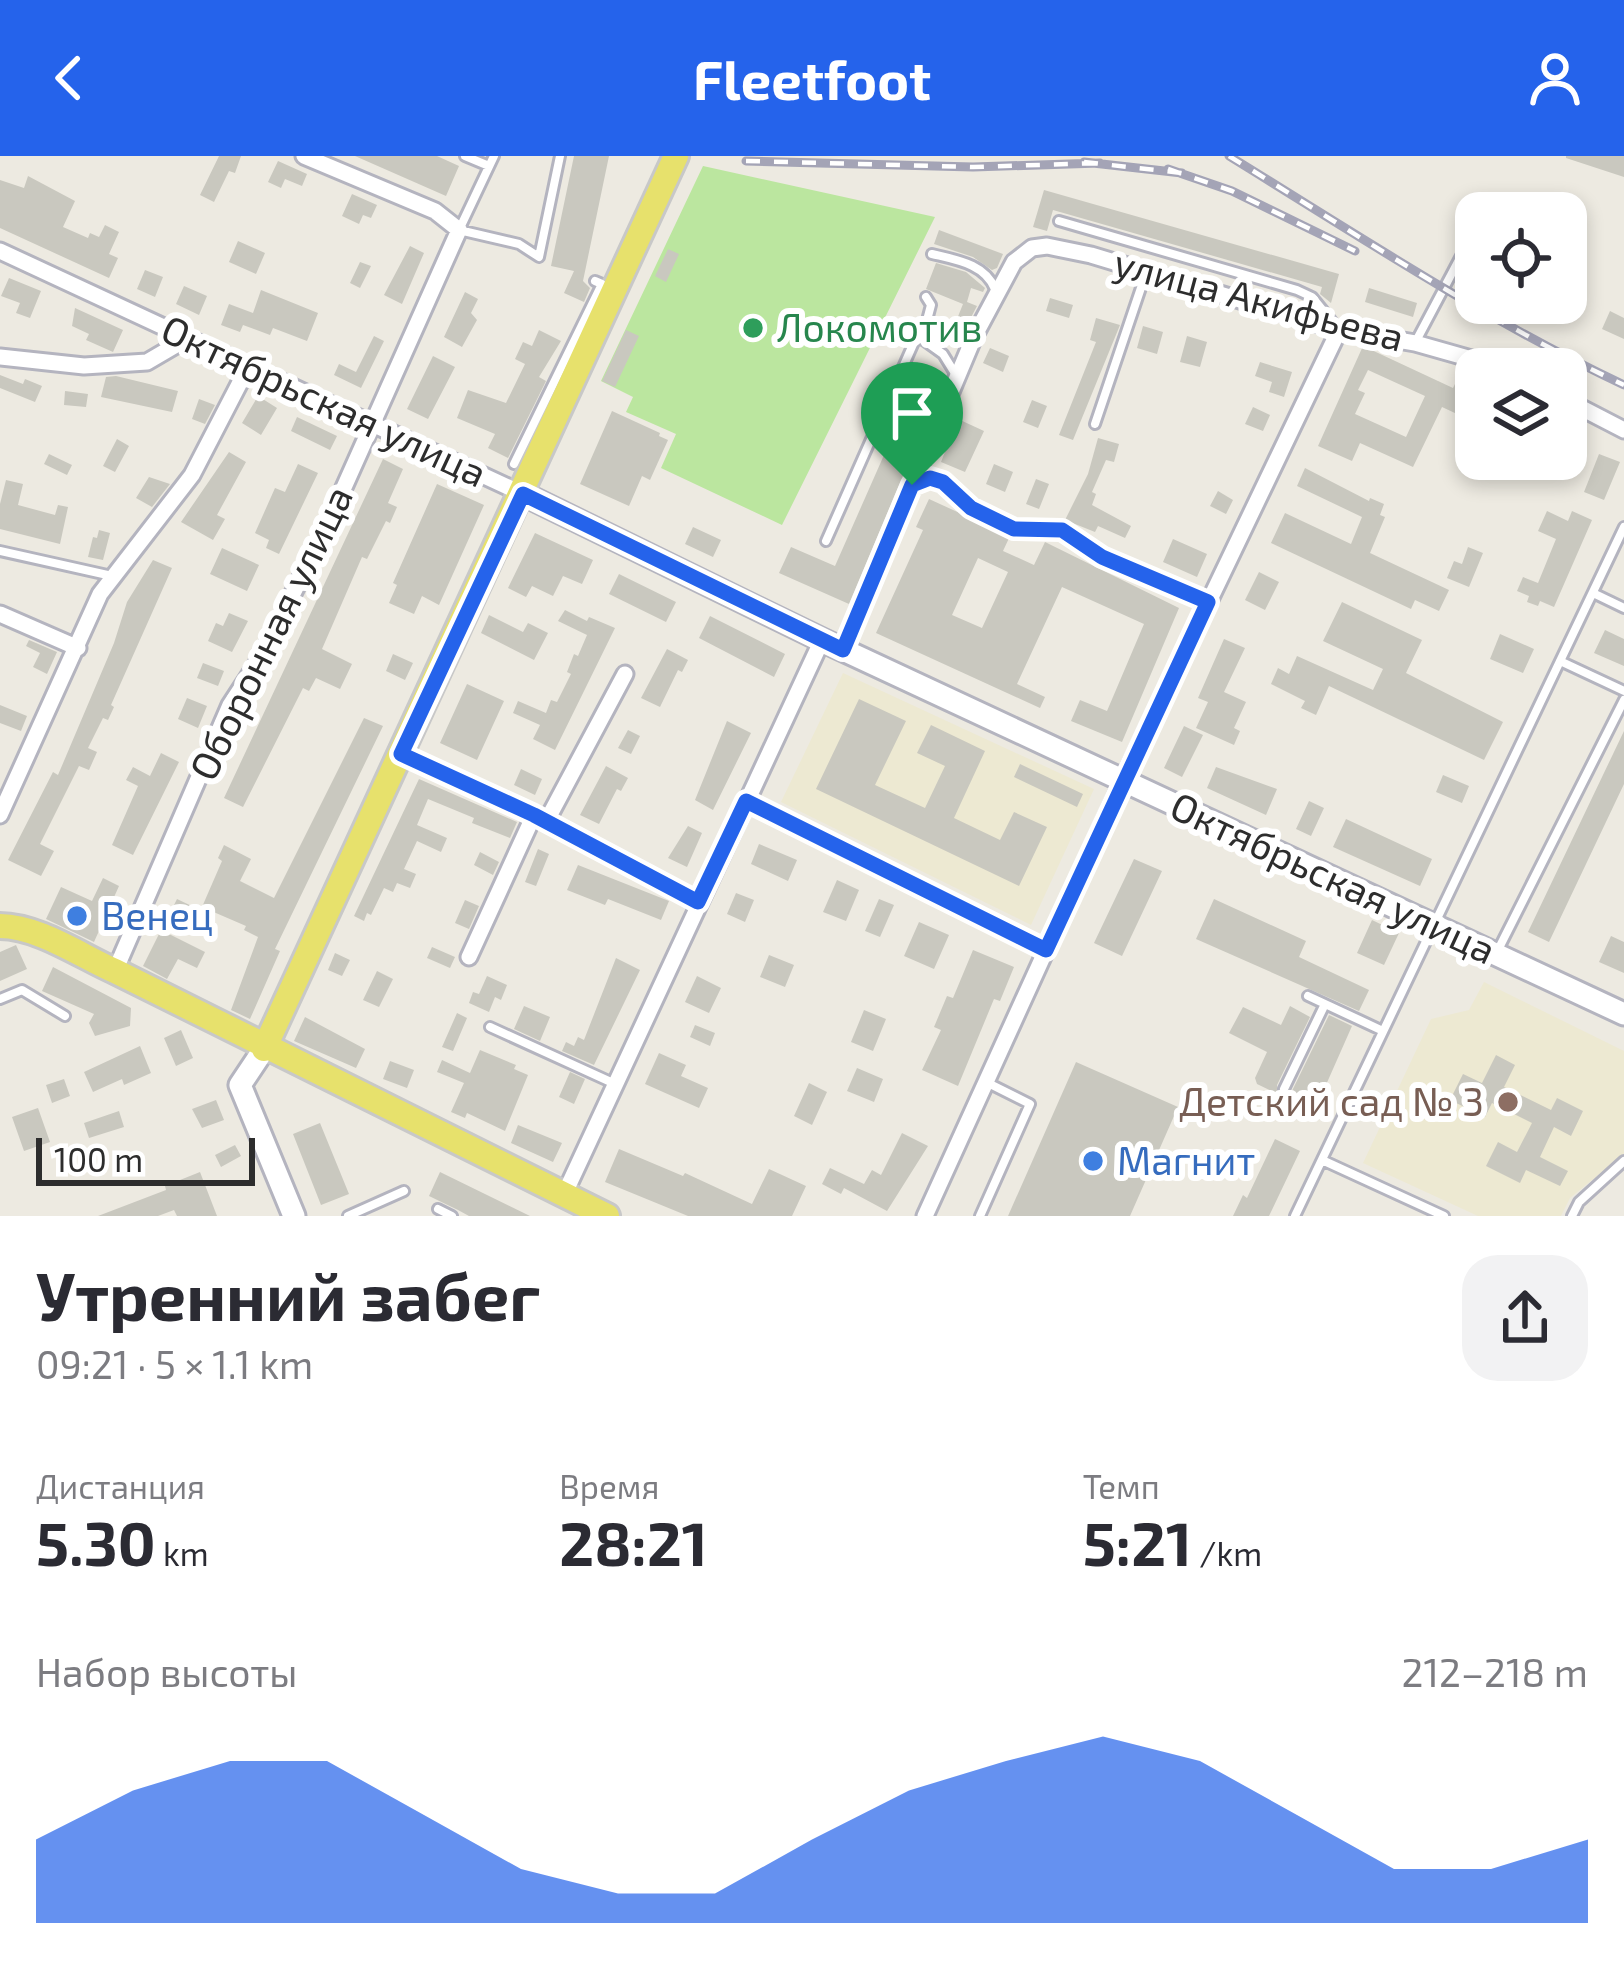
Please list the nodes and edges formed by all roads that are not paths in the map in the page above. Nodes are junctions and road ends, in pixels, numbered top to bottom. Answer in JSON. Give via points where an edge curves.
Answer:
{"nodes":[{"id":1,"x":304,"y":156,"type":"edge"},
{"id":2,"x":465,"y":156,"type":"edge"},
{"id":3,"x":560,"y":156,"type":"edge"},
{"id":4,"x":676,"y":156,"type":"edge"},
{"id":5,"x":492,"y":161,"type":"edge"},
{"id":6,"x":1059,"y":221,"type":"dead end"},
{"id":7,"x":459,"y":230,"type":"junction"},
{"id":8,"x":0,"y":251,"type":"edge"},
{"id":9,"x":932,"y":254,"type":"dead end"},
{"id":10,"x":1012,"y":266,"type":"junction"},
{"id":11,"x":1455,"y":267,"type":"edge"},
{"id":12,"x":1146,"y":273,"type":"junction"},
{"id":13,"x":988,"y":274,"type":"junction"},
{"id":14,"x":595,"y":281,"type":"dead end"},
{"id":15,"x":996,"y":292,"type":"junction"},
{"id":16,"x":926,"y":297,"type":"dead end"},
{"id":17,"x":1339,"y":330,"type":"junction"},
{"id":18,"x":188,"y":338,"type":"junction"},
{"id":19,"x":922,"y":339,"type":"junction"},
{"id":20,"x":1415,"y":343,"type":"junction"},
{"id":21,"x":1455,"y":354,"type":"edge"},
{"id":22,"x":0,"y":357,"type":"edge"},
{"id":23,"x":249,"y":365,"type":"junction"},
{"id":24,"x":957,"y":376,"type":"junction"},
{"id":25,"x":1587,"y":411,"type":"edge"},
{"id":26,"x":374,"y":423,"type":"junction"},
{"id":27,"x":1095,"y":424,"type":"dead end"},
{"id":28,"x":1624,"y":430,"type":"edge"},
{"id":29,"x":514,"y":464,"type":"dead end"},
{"id":30,"x":912,"y":485,"type":"junction"},
{"id":31,"x":523,"y":494,"type":"junction"},
{"id":32,"x":1624,"y":527,"type":"edge"},
{"id":33,"x":826,"y":541,"type":"dead end"},
{"id":34,"x":0,"y":551,"type":"edge"},
{"id":35,"x":113,"y":576,"type":"junction"},
{"id":36,"x":1593,"y":593,"type":"junction"},
{"id":37,"x":1208,"y":602,"type":"junction"},
{"id":38,"x":1624,"y":608,"type":"edge"},
{"id":39,"x":0,"y":614,"type":"edge"},
{"id":40,"x":832,"y":645,"type":"junction"},
{"id":41,"x":78,"y":648,"type":"junction"},
{"id":42,"x":1560,"y":661,"type":"junction"},
{"id":43,"x":625,"y":674,"type":"dead end"},
{"id":44,"x":1624,"y":695,"type":"edge"},
{"id":45,"x":401,"y":754,"type":"junction"},
{"id":46,"x":1124,"y":781,"type":"junction"},
{"id":47,"x":746,"y":801,"type":"junction"},
{"id":48,"x":0,"y":815,"type":"edge"},
{"id":49,"x":540,"y":818,"type":"junction"},
{"id":50,"x":698,"y":902,"type":"junction"},
{"id":51,"x":1434,"y":924,"type":"junction"},
{"id":52,"x":0,"y":926,"type":"edge"},
{"id":53,"x":1046,"y":950,"type":"junction"},
{"id":54,"x":1496,"y":955,"type":"junction"},
{"id":55,"x":469,"y":957,"type":"dead end"},
{"id":56,"x":115,"y":971,"type":"junction"},
{"id":57,"x":1308,"y":996,"type":"dead end"},
{"id":58,"x":0,"y":999,"type":"edge"},
{"id":59,"x":1325,"y":1004,"type":"junction"},
{"id":60,"x":1624,"y":1014,"type":"edge"},
{"id":61,"x":65,"y":1016,"type":"dead end"},
{"id":62,"x":490,"y":1027,"type":"dead end"},
{"id":63,"x":1383,"y":1032,"type":"junction"},
{"id":64,"x":264,"y":1049,"type":"junction"},
{"id":65,"x":986,"y":1082,"type":"junction"},
{"id":66,"x":615,"y":1084,"type":"junction"},
{"id":67,"x":1284,"y":1089,"type":"dead end"},
{"id":68,"x":1322,"y":1160,"type":"junction"},
{"id":69,"x":1624,"y":1161,"type":"edge"},
{"id":70,"x":404,"y":1191,"type":"dead end"},
{"id":71,"x":570,"y":1204,"type":"edge"},
{"id":72,"x":439,"y":1209,"type":"dead end"},
{"id":73,"x":294,"y":1216,"type":"edge"},
{"id":74,"x":348,"y":1216,"type":"edge"},
{"id":75,"x":452,"y":1216,"type":"edge"},
{"id":76,"x":607,"y":1216,"type":"edge"},
{"id":77,"x":925,"y":1216,"type":"edge"},
{"id":78,"x":980,"y":1216,"type":"edge"},
{"id":79,"x":1295,"y":1216,"type":"edge"},
{"id":80,"x":1442,"y":1216,"type":"edge"},
{"id":81,"x":1572,"y":1216,"type":"edge"}],
"edges":[{"from":1,"to":7,"type":"street"},
{"from":2,"to":5,"type":"lane"},
{"from":3,"to":7,"type":"lane","via":[[539,257]]},
{"from":4,"to":31,"type":"main road"},
{"from":5,"to":7,"type":"lane"},
{"from":6,"to":17,"type":"lane","via":[[1297,290]]},
{"from":7,"to":26,"type":"street","name":"Оборонная улица"},
{"from":8,"to":18,"type":"street","name":"Октябрьская улица"},
{"from":9,"to":13,"type":"lane"},
{"from":10,"to":12,"type":"street","name":"улица Акифьева","via":[[1046,246]]},
{"from":10,"to":13,"type":"lane"},
{"from":10,"to":15,"type":"street"},
{"from":11,"to":20,"type":"lane"},
{"from":12,"to":17,"type":"street","name":"улица Акифьева"},
{"from":12,"to":27,"type":"lane"},
{"from":13,"to":15,"type":"lane"},
{"from":14,"to":29,"type":"lane","via":[[602,284]]},
{"from":15,"to":24,"type":"street"},
{"from":16,"to":19,"type":"lane"},
{"from":17,"to":20,"type":"street","name":"улица Акифьева"},
{"from":17,"to":37,"type":"street"},
{"from":18,"to":22,"type":"street","via":[[147,362],[84,366]]},
{"from":18,"to":23,"type":"street","name":"Октябрьская улица"},
{"from":19,"to":24,"type":"lane"},
{"from":19,"to":33,"type":"lane","via":[[905,356]]},
{"from":20,"to":21,"type":"street","name":"улица Акифьева"},
{"from":23,"to":26,"type":"street","name":"Октябрьская улица"},
{"from":23,"to":35,"type":"street","via":[[193,475]]},
{"from":24,"to":30,"type":"street"},
{"from":25,"to":28,"type":"street"},
{"from":26,"to":31,"type":"street","name":"Октябрьская улица"},
{"from":26,"to":56,"type":"street","name":"Оборонная улица","via":[[262,656],[230,705]]},
{"from":30,"to":37,"type":"lane","via":[[943,482],[960,501],[1014,529],[1062,530],[1102,557]]},
{"from":30,"to":40,"type":"street"},
{"from":31,"to":40,"type":"main road","name":"Октябрьская улица"},
{"from":31,"to":45,"type":"main road"},
{"from":32,"to":36,"type":"lane"},
{"from":34,"to":35,"type":"lane"},
{"from":35,"to":41,"type":"street"},
{"from":36,"to":38,"type":"lane"},
{"from":36,"to":42,"type":"lane"},
{"from":37,"to":46,"type":"street"},
{"from":39,"to":41,"type":"street"},
{"from":40,"to":46,"type":"main road","name":"Октябрьская улица"},
{"from":40,"to":47,"type":"street"},
{"from":41,"to":48,"type":"street"},
{"from":42,"to":44,"type":"lane"},
{"from":42,"to":51,"type":"lane"},
{"from":43,"to":49,"type":"street"},
{"from":44,"to":54,"type":"lane"},
{"from":45,"to":49,"type":"street"},
{"from":45,"to":64,"type":"main road"},
{"from":46,"to":51,"type":"main road","name":"Октябрьская улица"},
{"from":46,"to":53,"type":"street"},
{"from":47,"to":50,"type":"street"},
{"from":47,"to":53,"type":"lane"},
{"from":49,"to":50,"type":"street"},
{"from":49,"to":55,"type":"street"},
{"from":50,"to":66,"type":"street"},
{"from":51,"to":54,"type":"main road","name":"Октябрьская улица"},
{"from":51,"to":63,"type":"lane"},
{"from":52,"to":56,"type":"main road"},
{"from":53,"to":65,"type":"street"},
{"from":54,"to":60,"type":"main road","name":"Октябрьская улица"},
{"from":56,"to":64,"type":"main road"},
{"from":57,"to":59,"type":"lane"},
{"from":58,"to":61,"type":"lane","via":[[22,990]]},
{"from":59,"to":63,"type":"lane"},
{"from":59,"to":67,"type":"lane"},
{"from":62,"to":66,"type":"lane"},
{"from":63,"to":68,"type":"lane"},
{"from":64,"to":71,"type":"main road"},
{"from":64,"to":73,"type":"main road","via":[[240,1084]]},
{"from":65,"to":77,"type":"street"},
{"from":65,"to":78,"type":"lane","via":[[1030,1104]]},
{"from":66,"to":71,"type":"street"},
{"from":68,"to":79,"type":"lane"},
{"from":68,"to":80,"type":"lane"},
{"from":69,"to":81,"type":"lane"},
{"from":70,"to":74,"type":"lane"},
{"from":71,"to":76,"type":"main road"},
{"from":72,"to":75,"type":"lane"}]}
